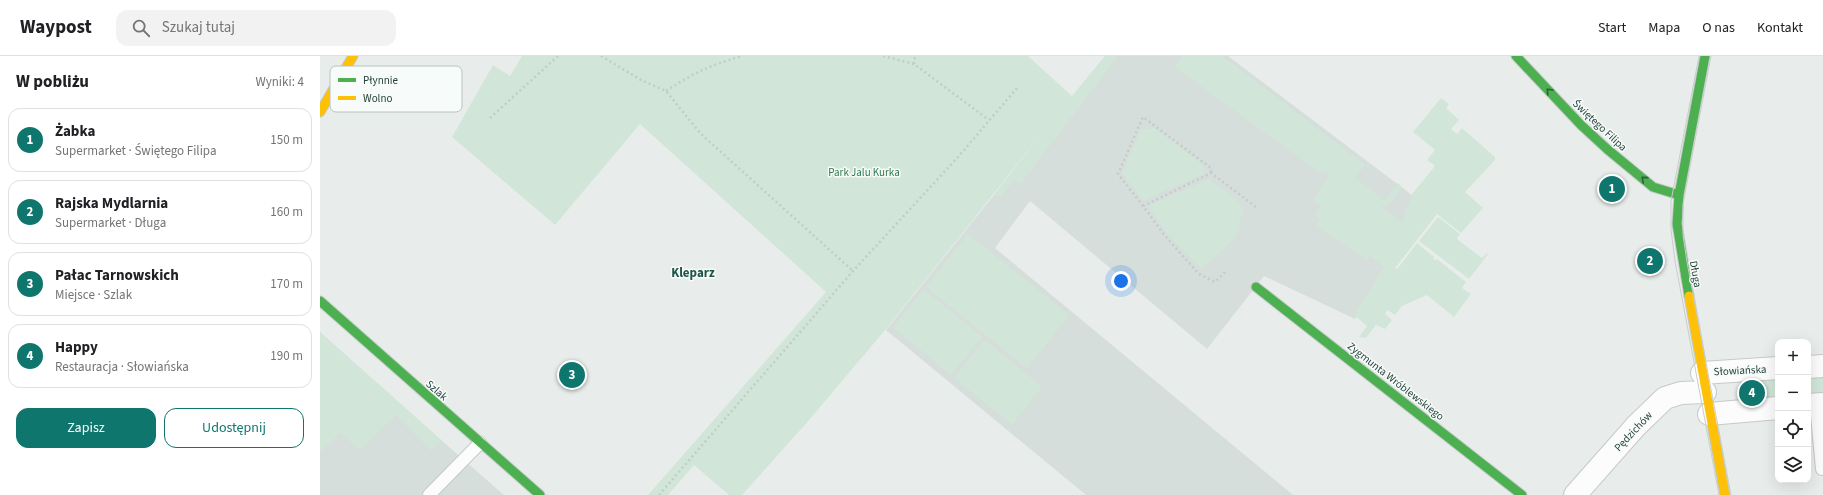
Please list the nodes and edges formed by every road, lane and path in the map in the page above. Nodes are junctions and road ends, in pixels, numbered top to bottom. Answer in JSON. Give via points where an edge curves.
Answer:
{"nodes":[{"id":1,"x":354,"y":56,"type":"edge"},
{"id":2,"x":558,"y":56,"type":"edge"},
{"id":3,"x":601,"y":56,"type":"edge"},
{"id":4,"x":742,"y":56,"type":"edge"},
{"id":5,"x":883,"y":56,"type":"edge"},
{"id":6,"x":915,"y":56,"type":"edge"},
{"id":7,"x":1516,"y":56,"type":"edge"},
{"id":8,"x":1705,"y":56,"type":"edge"},
{"id":9,"x":914,"y":64,"type":"junction"},
{"id":10,"x":348,"y":66,"type":"edge"},
{"id":11,"x":1017,"y":88,"type":"dead end"},
{"id":12,"x":666,"y":91,"type":"junction"},
{"id":13,"x":330,"y":96,"type":"edge"},
{"id":14,"x":320,"y":112,"type":"edge"},
{"id":15,"x":490,"y":118,"type":"dead end"},
{"id":16,"x":989,"y":120,"type":"junction"},
{"id":17,"x":1211,"y":173,"type":"junction"},
{"id":18,"x":1679,"y":195,"type":"junction"},
{"id":19,"x":1143,"y":206,"type":"junction"},
{"id":20,"x":1256,"y":207,"type":"dead end"},
{"id":21,"x":853,"y":271,"type":"junction"},
{"id":22,"x":1225,"y":272,"type":"dead end"},
{"id":23,"x":1256,"y":287,"type":"dead end"},
{"id":24,"x":320,"y":301,"type":"edge"},
{"id":25,"x":1823,"y":366,"type":"edge"},
{"id":26,"x":1811,"y":367,"type":"edge"},
{"id":27,"x":1775,"y":369,"type":"edge"},
{"id":28,"x":1703,"y":382,"type":"junction"},
{"id":29,"x":1816,"y":404,"type":"edge"},
{"id":30,"x":1775,"y":408,"type":"edge"},
{"id":31,"x":1710,"y":414,"type":"junction"},
{"id":32,"x":480,"y":443,"type":"junction"},
{"id":33,"x":1823,"y":469,"type":"edge"},
{"id":34,"x":429,"y":495,"type":"edge"},
{"id":35,"x":540,"y":495,"type":"edge"},
{"id":36,"x":659,"y":495,"type":"edge"},
{"id":37,"x":1522,"y":495,"type":"edge"},
{"id":38,"x":1575,"y":495,"type":"edge"},
{"id":39,"x":1724,"y":495,"type":"edge"}],
"edges":[{"from":1,"to":10,"type":"street"},
{"from":2,"to":15,"type":"path"},
{"from":3,"to":12,"type":"path","via":[[641,80]]},
{"from":4,"to":12,"type":"path","via":[[711,65]]},
{"from":5,"to":9,"type":"path"},
{"from":6,"to":9,"type":"path"},
{"from":18,"to":7,"type":"street","name":"Świętego Filipa","one_way":true,"via":[[1653,188],[1607,149]]},
{"from":8,"to":18,"type":"street","name":"Długa"},
{"from":9,"to":16,"type":"path"},
{"from":11,"to":16,"type":"path"},
{"from":12,"to":21,"type":"path","via":[[701,134]]},
{"from":13,"to":14,"type":"street"},
{"from":16,"to":21,"type":"path"},
{"from":17,"to":19,"type":"path"},
{"from":17,"to":19,"type":"path","via":[[1211,168],[1143,117],[1118,174]]},
{"from":17,"to":20,"type":"path"},
{"from":18,"to":28,"type":"street","name":"Długa","via":[[1678,236]]},
{"from":19,"to":22,"type":"path","via":[[1199,274],[1215,282]]},
{"from":21,"to":36,"type":"path"},
{"from":23,"to":37,"type":"street","name":"Zygmunta Wróblewskiego"},
{"from":24,"to":32,"type":"street","name":"Szlak"},
{"from":25,"to":26,"type":"street"},
{"from":27,"to":28,"type":"street","name":"Słowiańska"},
{"from":28,"to":31,"type":"street","name":"Długa"},
{"from":28,"to":38,"type":"street","name":"Pędzichów","via":[[1665,398],[1636,426]]},
{"from":29,"to":33,"type":"lane"},
{"from":30,"to":31,"type":"street"},
{"from":31,"to":39,"type":"street","name":"Długa"},
{"from":32,"to":34,"type":"lane"},
{"from":32,"to":35,"type":"street","name":"Szlak"}]}
